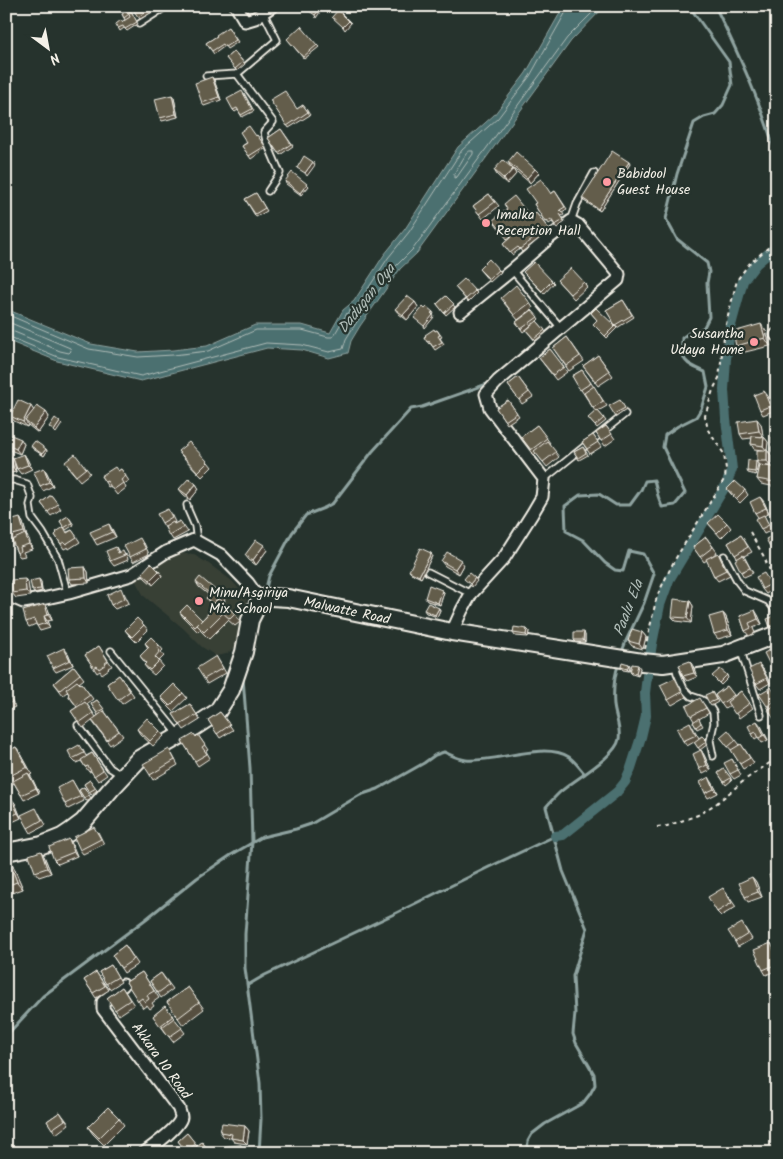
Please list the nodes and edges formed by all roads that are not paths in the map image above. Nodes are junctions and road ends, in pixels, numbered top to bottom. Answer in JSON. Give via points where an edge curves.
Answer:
{"nodes":[{"id":1,"x":167,"y":6,"type":"edge"},
{"id":2,"x":236,"y":6,"type":"edge"},
{"id":3,"x":268,"y":9,"type":"edge"},
{"id":4,"x":139,"y":24,"type":"edge"},
{"id":5,"x":237,"y":74,"type":"junction"},
{"id":6,"x":206,"y":76,"type":"dead end"},
{"id":7,"x":594,"y":173,"type":"dead end"},
{"id":8,"x":268,"y":191,"type":"dead end"},
{"id":9,"x":571,"y":221,"type":"junction"},
{"id":10,"x":512,"y":270,"type":"junction"},
{"id":11,"x":460,"y":312,"type":"dead end"},
{"id":12,"x":561,"y":328,"type":"junction"},
{"id":13,"x":625,"y":414,"type":"dead end"},
{"id":14,"x":544,"y":479,"type":"junction"},
{"id":15,"x":6,"y":480,"type":"edge"},
{"id":16,"x":188,"y":504,"type":"dead end"},
{"id":17,"x":197,"y":541,"type":"junction"},
{"id":18,"x":724,"y":556,"type":"dead end"},
{"id":19,"x":428,"y":572,"type":"dead end"},
{"id":20,"x":6,"y":587,"type":"edge"},
{"id":21,"x":69,"y":593,"type":"junction"},
{"id":22,"x":472,"y":594,"type":"junction"},
{"id":23,"x":260,"y":600,"type":"junction"},
{"id":24,"x":777,"y":615,"type":"edge"},
{"id":25,"x":452,"y":632,"type":"junction"},
{"id":26,"x":777,"y":634,"type":"edge"},
{"id":27,"x":740,"y":649,"type":"junction"},
{"id":28,"x":111,"y":652,"type":"dead end"},
{"id":29,"x":674,"y":662,"type":"junction"},
{"id":30,"x":760,"y":715,"type":"dead end"},
{"id":31,"x":78,"y":725,"type":"edge"},
{"id":32,"x":180,"y":736,"type":"junction"},
{"id":33,"x":713,"y":756,"type":"dead end"},
{"id":34,"x":123,"y":776,"type":"junction"},
{"id":35,"x":6,"y":852,"type":"edge"},
{"id":36,"x":123,"y":985,"type":"edge"},
{"id":37,"x":144,"y":1153,"type":"edge"}],
"edges":[{"from":1,"to":4,"type":"lane"},
{"from":2,"to":3,"type":"street","via":[[245,21]]},
{"from":3,"to":5,"type":"lane","via":[[277,40]]},
{"from":5,"to":6,"type":"lane"},
{"from":5,"to":8,"type":"lane","via":[[273,122],[264,132],[280,173]]},
{"from":7,"to":9,"type":"lane"},
{"from":9,"to":10,"type":"street"},
{"from":9,"to":12,"type":"street","via":[[578,225],[619,274],[618,280]]},
{"from":10,"to":11,"type":"street"},
{"from":10,"to":12,"type":"lane"},
{"from":12,"to":14,"type":"street","via":[[498,380],[486,394],[490,408]]},
{"from":13,"to":14,"type":"lane"},
{"from":14,"to":22,"type":"street","via":[[542,497],[532,514],[504,558]]},
{"from":15,"to":21,"type":"lane","via":[[28,484],[32,518],[58,559]]},
{"from":16,"to":17,"type":"lane"},
{"from":17,"to":21,"type":"street","via":[[166,552],[131,575]]},
{"from":17,"to":23,"type":"street","via":[[221,555]]},
{"from":18,"to":24,"type":"lane","via":[[745,591],[768,601]]},
{"from":19,"to":22,"type":"lane"},
{"from":20,"to":21,"type":"street","via":[[14,598],[23,602]]},
{"from":22,"to":25,"type":"street"},
{"from":23,"to":25,"type":"street","name":"Malwatte Road","via":[[271,596],[288,598]]},
{"from":23,"to":32,"type":"street","via":[[250,620],[232,690],[217,712]]},
{"from":25,"to":29,"type":"street","name":"Malwatte Road","via":[[642,662]]},
{"from":26,"to":27,"type":"street","name":"Malwatte Road"},
{"from":27,"to":29,"type":"street","name":"Malwatte Road","via":[[723,656]]},
{"from":27,"to":30,"type":"lane"},
{"from":28,"to":32,"type":"lane"},
{"from":29,"to":33,"type":"lane","via":[[684,688],[691,696],[707,703],[713,712],[710,741]]},
{"from":31,"to":34,"type":"lane","via":[[110,768]]},
{"from":32,"to":34,"type":"street","via":[[139,759]]},
{"from":34,"to":35,"type":"street","via":[[83,822],[62,837],[42,845]]},
{"from":36,"to":37,"type":"street","name":"Akkara 10 Road","via":[[103,1002],[103,1009],[179,1109],[181,1117],[172,1130]]}]}
